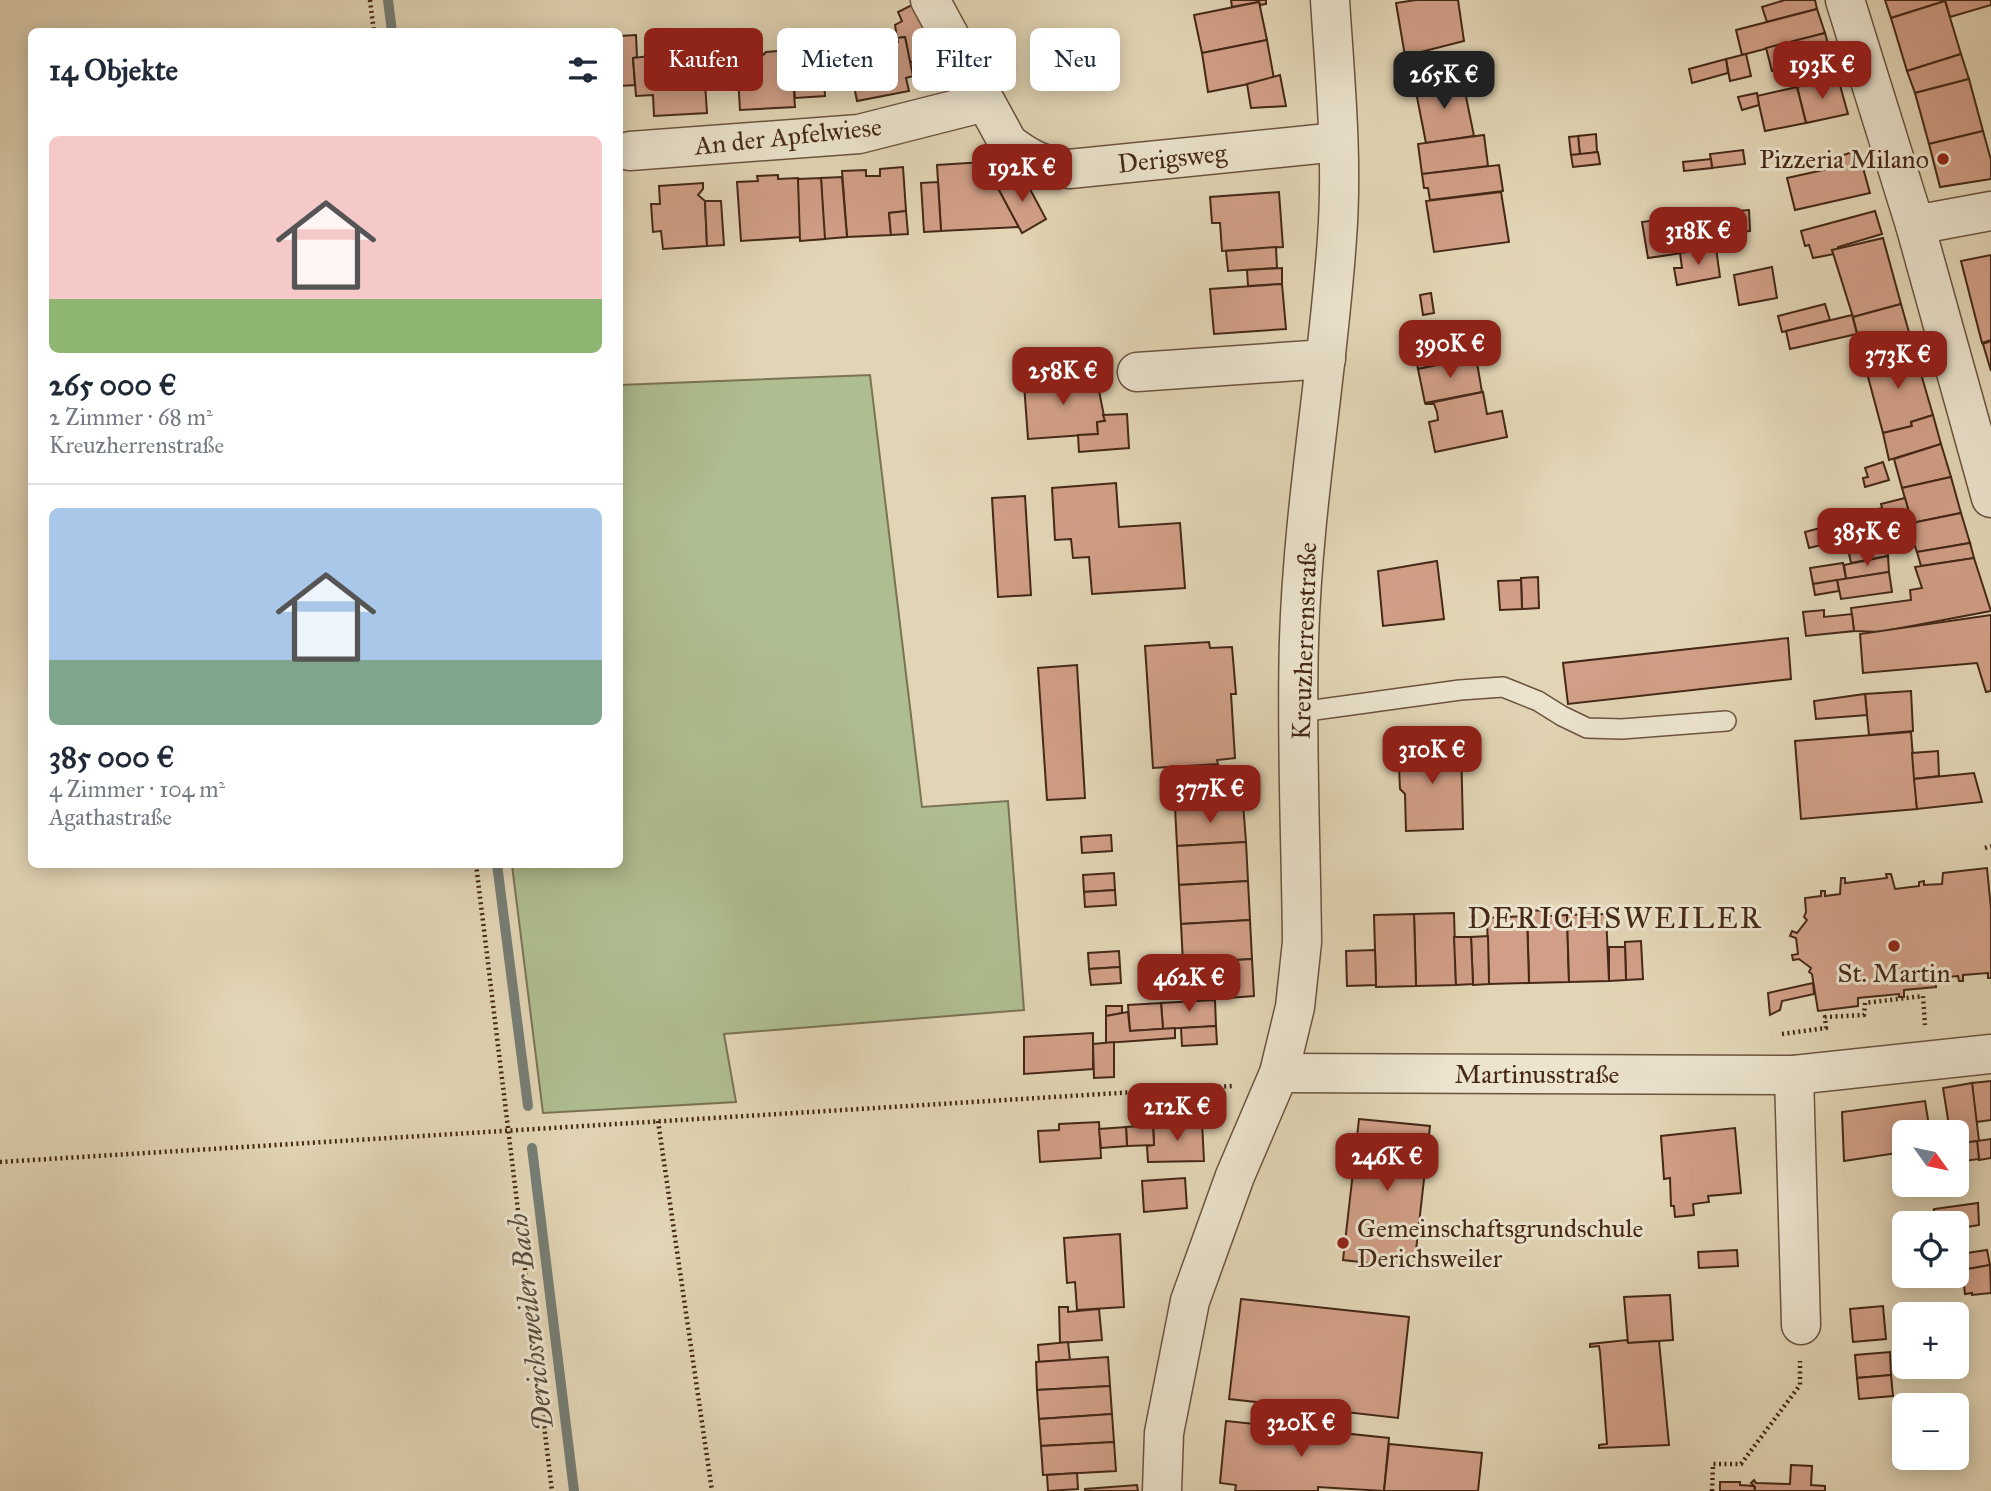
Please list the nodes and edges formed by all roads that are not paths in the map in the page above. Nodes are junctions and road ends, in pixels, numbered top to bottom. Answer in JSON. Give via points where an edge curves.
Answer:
{"nodes":[{"id":1,"x":930,"y":0,"type":"edge"},
{"id":2,"x":1330,"y":0,"type":"edge"},
{"id":3,"x":1845,"y":0,"type":"edge"},
{"id":4,"x":985,"y":102,"type":"junction"},
{"id":5,"x":1338,"y":142,"type":"junction"},
{"id":6,"x":630,"y":151,"type":"dead end"},
{"id":7,"x":1991,"y":211,"type":"edge"},
{"id":8,"x":1915,"y":225,"type":"junction"},
{"id":9,"x":1326,"y":359,"type":"junction"},
{"id":10,"x":1137,"y":372,"type":"dead end"},
{"id":11,"x":1991,"y":498,"type":"edge"},
{"id":12,"x":1300,"y":712,"type":"junction"},
{"id":13,"x":1726,"y":721,"type":"dead end"},
{"id":14,"x":1991,"y":1054,"type":"edge"},
{"id":15,"x":1279,"y":1073,"type":"junction"},
{"id":16,"x":1786,"y":1075,"type":"junction"},
{"id":17,"x":1801,"y":1325,"type":"road end"},
{"id":18,"x":1162,"y":1491,"type":"edge"}],
"edges":[{"from":1,"to":4,"type":"street","name":"Derigsweg"},
{"from":2,"to":5,"type":"street","name":"Kreuzherrenstraße"},
{"from":3,"to":8,"type":"street"},
{"from":4,"to":5,"type":"street","name":"Derigsweg","via":[[1008,143],[1028,159],[1069,169]]},
{"from":4,"to":6,"type":"street","name":"An der Apfelwiese","via":[[859,134]]},
{"from":5,"to":9,"type":"street","name":"Kreuzherrenstraße","via":[[1338,236]]},
{"from":7,"to":8,"type":"street"},
{"from":8,"to":11,"type":"street"},
{"from":9,"to":10,"type":"street"},
{"from":9,"to":12,"type":"street","name":"Kreuzherrenstraße","via":[[1311,471],[1299,639]]},
{"from":12,"to":13,"type":"lane","via":[[1503,687],[1587,728]]},
{"from":12,"to":15,"type":"street","name":"Kreuzherrenstraße","via":[[1302,942],[1295,1007]]},
{"from":14,"to":16,"type":"street","name":"Martinusstraße"},
{"from":15,"to":16,"type":"street","name":"Martinusstraße"},
{"from":15,"to":18,"type":"street","name":"Kreuzherrenstraße","via":[[1235,1176],[1190,1301],[1164,1433]]},
{"from":16,"to":17,"type":"street"}]}
